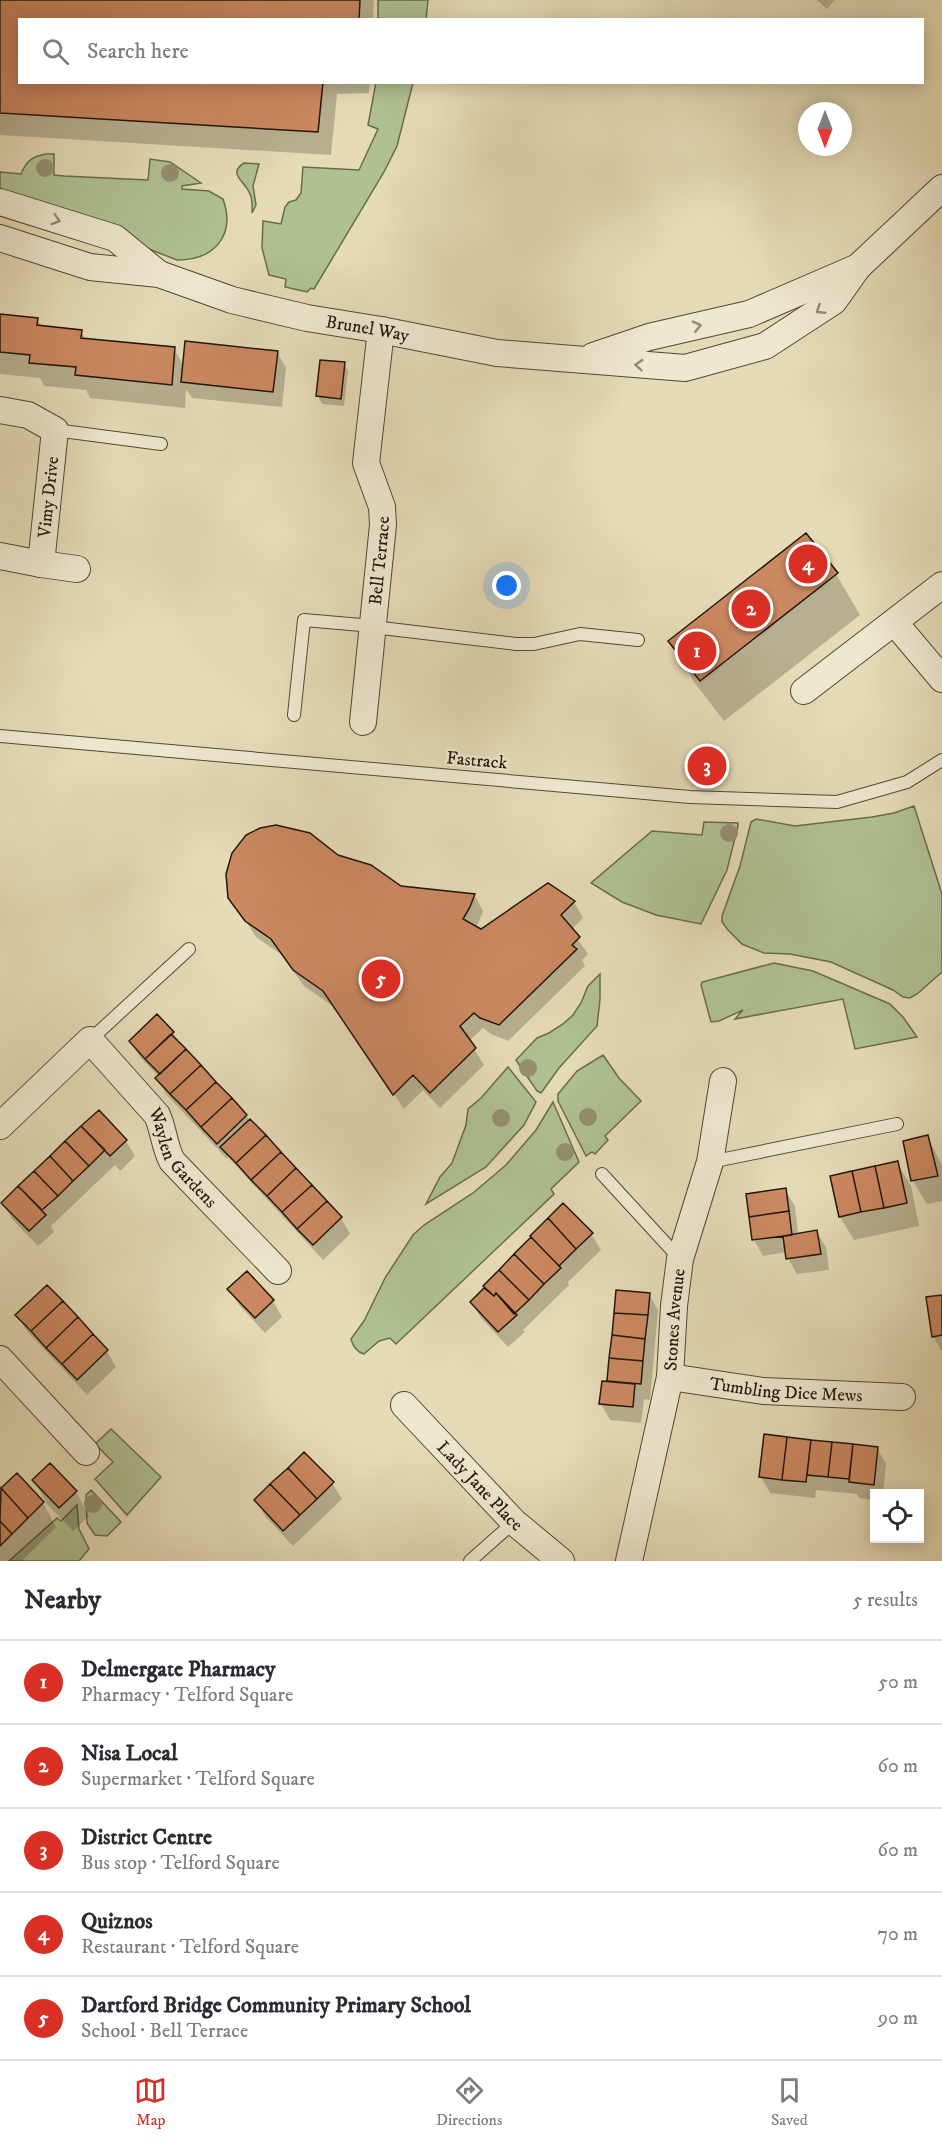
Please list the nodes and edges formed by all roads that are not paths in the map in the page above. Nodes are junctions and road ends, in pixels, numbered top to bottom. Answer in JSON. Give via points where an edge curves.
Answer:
{"nodes":[{"id":1,"x":942,"y":188,"type":"edge"},
{"id":2,"x":0,"y":202,"type":"edge"},
{"id":3,"x":0,"y":238,"type":"edge"},
{"id":4,"x":858,"y":267,"type":"junction"},
{"id":5,"x":159,"y":274,"type":"junction"},
{"id":6,"x":381,"y":330,"type":"junction"},
{"id":7,"x":581,"y":360,"type":"junction"},
{"id":8,"x":0,"y":410,"type":"edge"},
{"id":9,"x":55,"y":430,"type":"junction"},
{"id":10,"x":161,"y":444,"type":"dead end"},
{"id":11,"x":0,"y":556,"type":"edge"},
{"id":12,"x":41,"y":564,"type":"junction"},
{"id":13,"x":77,"y":569,"type":"dead end"},
{"id":14,"x":942,"y":585,"type":"edge"},
{"id":15,"x":895,"y":623,"type":"junction"},
{"id":16,"x":373,"y":627,"type":"junction"},
{"id":17,"x":638,"y":640,"type":"dead end"},
{"id":18,"x":942,"y":680,"type":"edge"},
{"id":19,"x":804,"y":691,"type":"dead end"},
{"id":20,"x":294,"y":715,"type":"dead end"},
{"id":21,"x":363,"y":722,"type":"dead end"},
{"id":22,"x":0,"y":736,"type":"edge"},
{"id":23,"x":942,"y":760,"type":"edge"},
{"id":24,"x":189,"y":949,"type":"dead end"},
{"id":25,"x":90,"y":1041,"type":"junction"},
{"id":26,"x":723,"y":1081,"type":"dead end"},
{"id":27,"x":897,"y":1124,"type":"dead end"},
{"id":28,"x":0,"y":1126,"type":"edge"},
{"id":29,"x":710,"y":1162,"type":"junction"},
{"id":30,"x":602,"y":1174,"type":"dead end"},
{"id":31,"x":680,"y":1259,"type":"junction"},
{"id":32,"x":278,"y":1270,"type":"dead end"},
{"id":33,"x":0,"y":1359,"type":"edge"},
{"id":34,"x":670,"y":1377,"type":"junction"},
{"id":35,"x":902,"y":1396,"type":"dead end"},
{"id":36,"x":404,"y":1405,"type":"dead end"},
{"id":37,"x":86,"y":1452,"type":"dead end"},
{"id":38,"x":514,"y":1522,"type":"junction"},
{"id":39,"x":470,"y":1561,"type":"edge"},
{"id":40,"x":561,"y":1561,"type":"edge"},
{"id":41,"x":629,"y":1561,"type":"edge"}],
"edges":[{"from":1,"to":4,"type":"street","name":"Brunel Way"},
{"from":2,"to":5,"type":"street","name":"Brunel Way","one_way":true,"via":[[115,238]]},
{"from":3,"to":5,"type":"street","name":"Brunel Way","via":[[90,267]]},
{"from":7,"to":4,"type":"street","name":"Brunel Way","one_way":true,"via":[[649,337],[750,314]]},
{"from":4,"to":7,"type":"street","name":"Brunel Way","one_way":true,"via":[[834,301],[765,345],[685,368]]},
{"from":5,"to":6,"type":"street","name":"Brunel Way","via":[[232,300]]},
{"from":6,"to":7,"type":"street","name":"Brunel Way","via":[[498,353]]},
{"from":6,"to":16,"type":"street","name":"Bell Terrace","via":[[366,457],[383,516]]},
{"from":8,"to":9,"type":"street","name":"Vimy Drive","via":[[28,415]]},
{"from":9,"to":10,"type":"lane","name":"Vimy Drive"},
{"from":9,"to":12,"type":"street","name":"Vimy Drive"},
{"from":11,"to":12,"type":"street","name":"Vimy Drive"},
{"from":12,"to":13,"type":"street","name":"Vimy Drive"},
{"from":14,"to":15,"type":"street"},
{"from":15,"to":18,"type":"street"},
{"from":15,"to":19,"type":"street"},
{"from":16,"to":17,"type":"lane","via":[[516,644],[580,634]]},
{"from":16,"to":20,"type":"lane","via":[[304,620]]},
{"from":16,"to":21,"type":"street","name":"Bell Terrace"},
{"from":22,"to":23,"type":"lane","name":"Fastrack","via":[[690,797],[837,802],[907,782]]},
{"from":24,"to":25,"type":"lane"},
{"from":25,"to":28,"type":"street"},
{"from":25,"to":32,"type":"street","name":"Waylen Gardens","via":[[157,1115],[172,1161]]},
{"from":26,"to":29,"type":"street","name":"Stones Avenue"},
{"from":27,"to":29,"type":"lane"},
{"from":29,"to":31,"type":"street","name":"Stones Avenue"},
{"from":30,"to":31,"type":"lane"},
{"from":31,"to":34,"type":"street","name":"Stones Avenue"},
{"from":33,"to":37,"type":"street"},
{"from":34,"to":35,"type":"street","name":"Tumbling Dice Mews","via":[[763,1391]]},
{"from":34,"to":41,"type":"street","name":"Stones Avenue"},
{"from":36,"to":38,"type":"street","name":"Lady Jane Place"},
{"from":38,"to":39,"type":"lane"},
{"from":38,"to":40,"type":"street","name":"Lady Jane Place"}]}
